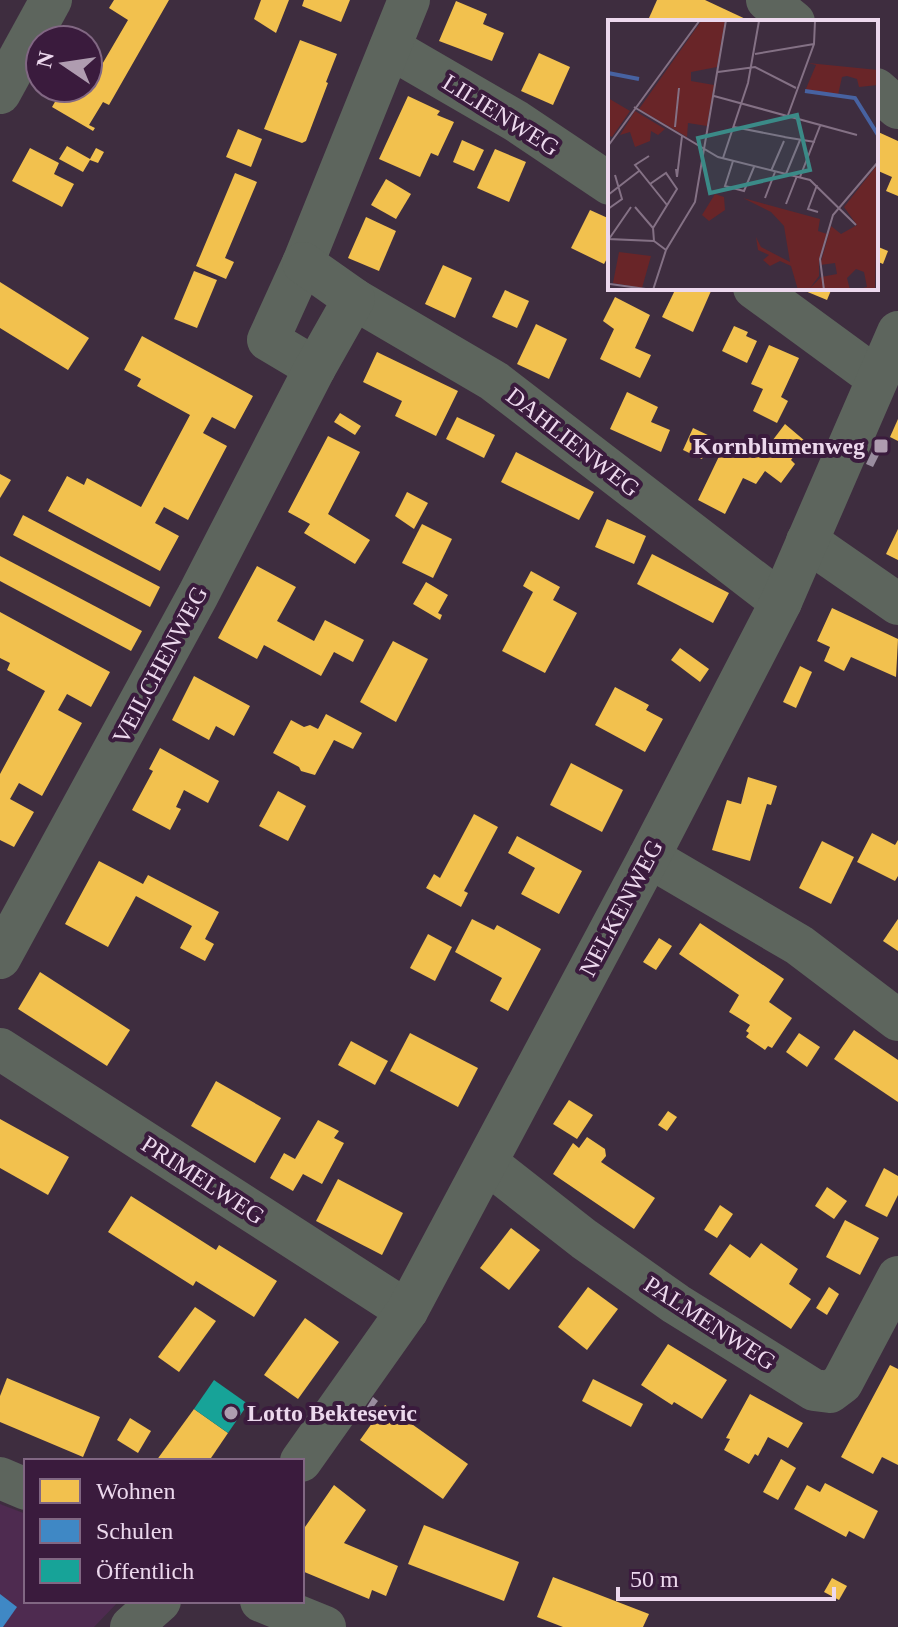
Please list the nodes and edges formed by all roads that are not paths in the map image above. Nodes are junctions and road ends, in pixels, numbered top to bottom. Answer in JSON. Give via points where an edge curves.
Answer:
{"nodes":[{"id":1,"x":51,"y":0,"type":"edge"},
{"id":2,"x":409,"y":0,"type":"edge"},
{"id":3,"x":767,"y":0,"type":"edge"},
{"id":4,"x":792,"y":20,"type":"edge"},
{"id":5,"x":390,"y":48,"type":"junction"},
{"id":6,"x":878,"y":91,"type":"edge"},
{"id":7,"x":0,"y":93,"type":"edge"},
{"id":8,"x":898,"y":108,"type":"edge"},
{"id":9,"x":608,"y":183,"type":"edge"},
{"id":10,"x":303,"y":263,"type":"junction"},
{"id":11,"x":757,"y":290,"type":"edge"},
{"id":12,"x":354,"y":299,"type":"junction"},
{"id":13,"x":898,"y":332,"type":"edge"},
{"id":14,"x":315,"y":368,"type":"junction"},
{"id":15,"x":877,"y":378,"type":"junction"},
{"id":16,"x":807,"y":541,"type":"junction"},
{"id":17,"x":781,"y":602,"type":"junction"},
{"id":18,"x":898,"y":604,"type":"edge"},
{"id":19,"x":649,"y":857,"type":"junction"},
{"id":20,"x":0,"y":958,"type":"edge"},
{"id":21,"x":898,"y":1020,"type":"edge"},
{"id":22,"x":0,"y":1049,"type":"edge"},
{"id":23,"x":487,"y":1163,"type":"junction"},
{"id":24,"x":898,"y":1277,"type":"edge"},
{"id":25,"x":407,"y":1311,"type":"junction"},
{"id":26,"x":302,"y":1459,"type":"edge"},
{"id":27,"x":0,"y":1478,"type":"edge"},
{"id":28,"x":24,"y":1488,"type":"edge"},
{"id":29,"x":158,"y":1603,"type":"edge"},
{"id":30,"x":266,"y":1603,"type":"edge"},
{"id":31,"x":131,"y":1627,"type":"edge"},
{"id":32,"x":325,"y":1627,"type":"edge"}],
"edges":[{"from":1,"to":7,"type":"street"},
{"from":2,"to":5,"type":"street"},
{"from":3,"to":4,"type":"street"},
{"from":5,"to":9,"type":"street","name":"LILIENWEG","via":[[516,121]]},
{"from":5,"to":10,"type":"street"},
{"from":6,"to":8,"type":"street"},
{"from":10,"to":12,"type":"street"},
{"from":10,"to":14,"type":"street","via":[[268,340]]},
{"from":11,"to":15,"type":"street"},
{"from":12,"to":14,"type":"street","name":"VEILCHENWEG"},
{"from":12,"to":17,"type":"street","name":"DAHLIENWEG","via":[[494,381]]},
{"from":13,"to":15,"type":"street","name":"NELKENWEG"},
{"from":14,"to":20,"type":"street","name":"VEILCHENWEG"},
{"from":15,"to":16,"type":"street","name":"NELKENWEG"},
{"from":16,"to":17,"type":"street","name":"NELKENWEG"},
{"from":16,"to":18,"type":"street"},
{"from":17,"to":19,"type":"street","name":"NELKENWEG"},
{"from":19,"to":21,"type":"street","via":[[799,945]]},
{"from":19,"to":23,"type":"street","name":"NELKENWEG"},
{"from":22,"to":25,"type":"street","name":"PRIMELWEG"},
{"from":23,"to":24,"type":"street","name":"PALMENWEG","via":[[642,1280],[814,1390],[830,1392],[842,1383]]},
{"from":23,"to":25,"type":"street","name":"NELKENWEG"},
{"from":25,"to":26,"type":"street","name":"NELKENWEG"},
{"from":27,"to":28,"type":"street"},
{"from":29,"to":31,"type":"street"},
{"from":30,"to":32,"type":"street"}]}
